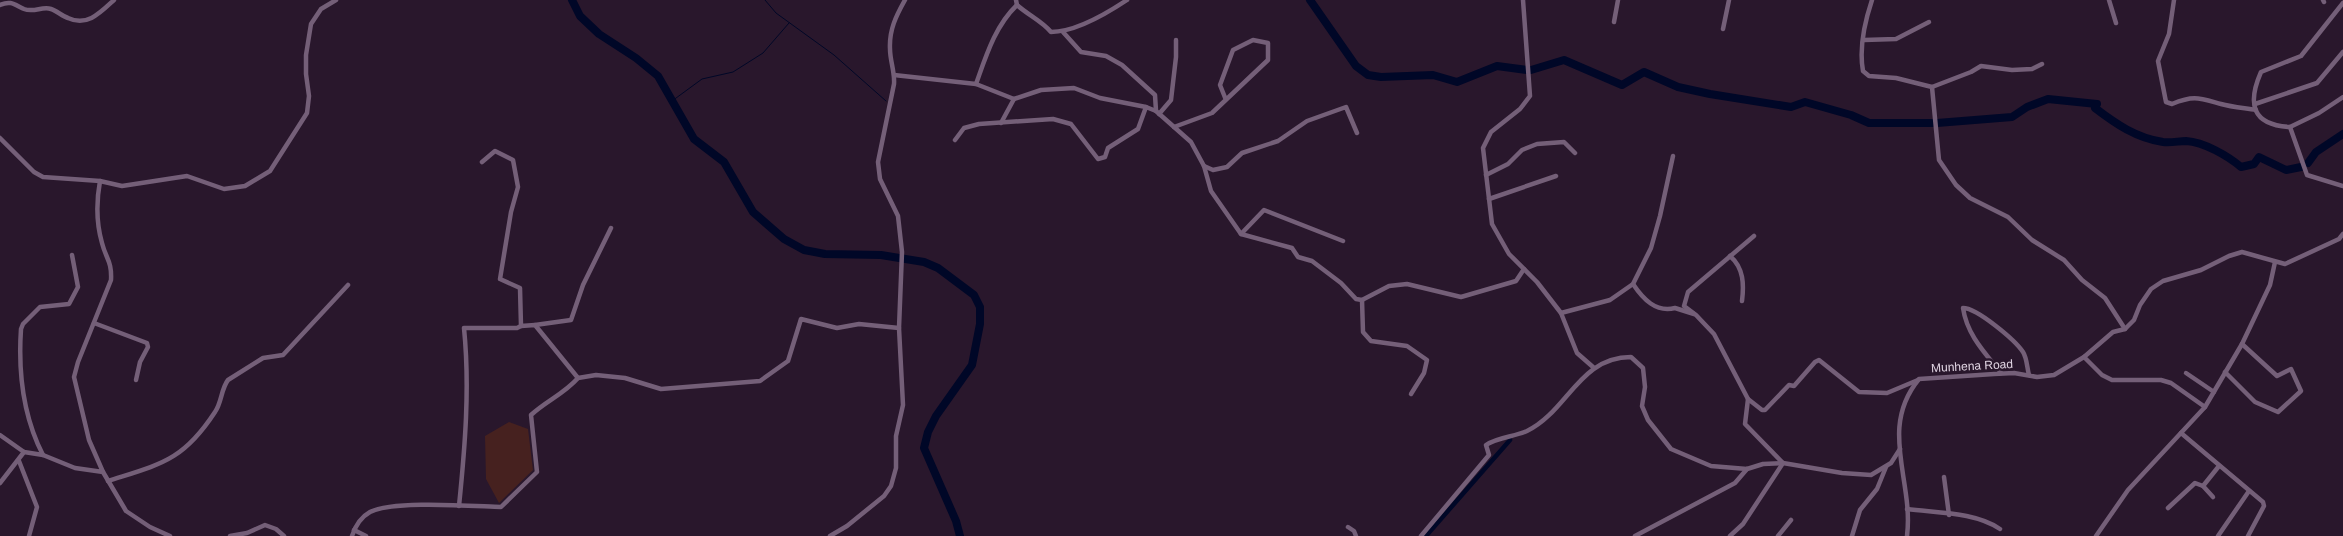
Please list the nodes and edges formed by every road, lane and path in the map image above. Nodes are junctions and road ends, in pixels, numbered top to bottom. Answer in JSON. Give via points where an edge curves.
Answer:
{"nodes":[{"id":1,"x":114,"y":0,"type":"edge"},
{"id":2,"x":336,"y":0,"type":"edge"},
{"id":3,"x":905,"y":0,"type":"edge"},
{"id":4,"x":1126,"y":0,"type":"edge"},
{"id":5,"x":1523,"y":0,"type":"edge"},
{"id":6,"x":1618,"y":0,"type":"edge"},
{"id":7,"x":1729,"y":0,"type":"edge"},
{"id":8,"x":1872,"y":0,"type":"edge"},
{"id":9,"x":2109,"y":0,"type":"edge"},
{"id":10,"x":2174,"y":0,"type":"edge"},
{"id":11,"x":1016,"y":3,"type":"edge"},
{"id":12,"x":2343,"y":3,"type":"edge"},
{"id":13,"x":0,"y":5,"type":"edge"},
{"id":14,"x":1614,"y":22,"type":"dead end"},
{"id":15,"x":1929,"y":22,"type":"dead end"},
{"id":16,"x":2116,"y":23,"type":"dead end"},
{"id":17,"x":1723,"y":30,"type":"dead end"},
{"id":18,"x":1063,"y":32,"type":"junction"},
{"id":19,"x":1176,"y":40,"type":"dead end"},
{"id":20,"x":1864,"y":40,"type":"junction"},
{"id":21,"x":2343,"y":52,"type":"edge"},
{"id":22,"x":2042,"y":64,"type":"dead end"},
{"id":23,"x":894,"y":75,"type":"junction"},
{"id":24,"x":976,"y":84,"type":"junction"},
{"id":25,"x":1932,"y":87,"type":"junction"},
{"id":26,"x":2343,"y":98,"type":"edge"},
{"id":27,"x":1014,"y":99,"type":"junction"},
{"id":28,"x":1226,"y":100,"type":"junction"},
{"id":29,"x":1146,"y":107,"type":"junction"},
{"id":30,"x":2255,"y":107,"type":"junction"},
{"id":31,"x":1158,"y":113,"type":"junction"},
{"id":32,"x":1000,"y":123,"type":"junction"},
{"id":33,"x":1174,"y":127,"type":"junction"},
{"id":34,"x":2290,"y":127,"type":"junction"},
{"id":35,"x":1357,"y":133,"type":"dead end"},
{"id":36,"x":0,"y":138,"type":"edge"},
{"id":37,"x":956,"y":140,"type":"dead end"},
{"id":38,"x":1575,"y":153,"type":"dead end"},
{"id":39,"x":1674,"y":156,"type":"dead end"},
{"id":40,"x":482,"y":162,"type":"dead end"},
{"id":41,"x":1204,"y":166,"type":"junction"},
{"id":42,"x":1486,"y":175,"type":"junction"},
{"id":43,"x":1556,"y":176,"type":"dead end"},
{"id":44,"x":100,"y":181,"type":"junction"},
{"id":45,"x":2343,"y":186,"type":"edge"},
{"id":46,"x":1489,"y":199,"type":"junction"},
{"id":47,"x":611,"y":228,"type":"dead end"},
{"id":48,"x":1241,"y":234,"type":"junction"},
{"id":49,"x":2343,"y":234,"type":"edge"},
{"id":50,"x":1754,"y":236,"type":"dead end"},
{"id":51,"x":1343,"y":241,"type":"dead end"},
{"id":52,"x":72,"y":255,"type":"dead end"},
{"id":53,"x":1730,"y":256,"type":"junction"},
{"id":54,"x":2275,"y":262,"type":"junction"},
{"id":55,"x":1524,"y":269,"type":"junction"},
{"id":56,"x":1633,"y":284,"type":"junction"},
{"id":57,"x":348,"y":285,"type":"dead end"},
{"id":58,"x":1362,"y":300,"type":"junction"},
{"id":59,"x":1742,"y":301,"type":"dead end"},
{"id":60,"x":1561,"y":313,"type":"junction"},
{"id":61,"x":1696,"y":315,"type":"junction"},
{"id":62,"x":94,"y":323,"type":"junction"},
{"id":63,"x":535,"y":325,"type":"junction"},
{"id":64,"x":521,"y":326,"type":"junction"},
{"id":65,"x":899,"y":328,"type":"junction"},
{"id":66,"x":2125,"y":330,"type":"junction"},
{"id":67,"x":2242,"y":344,"type":"junction"},
{"id":68,"x":2084,"y":358,"type":"junction"},
{"id":69,"x":1593,"y":368,"type":"junction"},
{"id":70,"x":2225,"y":372,"type":"junction"},
{"id":71,"x":2001,"y":373,"type":"junction"},
{"id":72,"x":2186,"y":373,"type":"dead end"},
{"id":73,"x":2028,"y":375,"type":"junction"},
{"id":74,"x":578,"y":378,"type":"junction"},
{"id":75,"x":1919,"y":379,"type":"junction"},
{"id":76,"x":136,"y":380,"type":"dead end"},
{"id":77,"x":2214,"y":392,"type":"junction"},
{"id":78,"x":1411,"y":394,"type":"dead end"},
{"id":79,"x":1748,"y":399,"type":"junction"},
{"id":80,"x":2205,"y":407,"type":"junction"},
{"id":81,"x":2181,"y":433,"type":"junction"},
{"id":82,"x":0,"y":435,"type":"edge"},
{"id":83,"x":1900,"y":449,"type":"junction"},
{"id":84,"x":24,"y":452,"type":"junction"},
{"id":85,"x":43,"y":455,"type":"junction"},
{"id":86,"x":19,"y":461,"type":"junction"},
{"id":87,"x":1783,"y":463,"type":"junction"},
{"id":88,"x":1887,"y":466,"type":"junction"},
{"id":89,"x":2219,"y":466,"type":"junction"},
{"id":90,"x":1748,"y":469,"type":"junction"},
{"id":91,"x":103,"y":472,"type":"junction"},
{"id":92,"x":1944,"y":477,"type":"dead end"},
{"id":93,"x":108,"y":481,"type":"junction"},
{"id":94,"x":0,"y":483,"type":"edge"},
{"id":95,"x":2203,"y":486,"type":"junction"},
{"id":96,"x":2249,"y":491,"type":"junction"},
{"id":97,"x":2213,"y":497,"type":"dead end"},
{"id":98,"x":458,"y":506,"type":"junction"},
{"id":99,"x":2168,"y":508,"type":"dead end"},
{"id":100,"x":1906,"y":509,"type":"junction"},
{"id":101,"x":1949,"y":515,"type":"junction"},
{"id":102,"x":1791,"y":520,"type":"dead end"},
{"id":103,"x":1348,"y":527,"type":"dead end"},
{"id":104,"x":2000,"y":529,"type":"dead end"},
{"id":105,"x":354,"y":530,"type":"junction"},
{"id":106,"x":29,"y":536,"type":"edge"},
{"id":107,"x":170,"y":536,"type":"edge"},
{"id":108,"x":230,"y":536,"type":"edge"},
{"id":109,"x":284,"y":536,"type":"edge"},
{"id":110,"x":352,"y":536,"type":"edge"},
{"id":111,"x":366,"y":536,"type":"edge"},
{"id":112,"x":830,"y":536,"type":"edge"},
{"id":113,"x":1356,"y":536,"type":"edge"},
{"id":114,"x":1420,"y":536,"type":"edge"},
{"id":115,"x":1635,"y":536,"type":"edge"},
{"id":116,"x":1730,"y":536,"type":"edge"},
{"id":117,"x":1778,"y":536,"type":"edge"},
{"id":118,"x":1852,"y":536,"type":"edge"},
{"id":119,"x":1907,"y":536,"type":"edge"},
{"id":120,"x":2096,"y":536,"type":"edge"},
{"id":121,"x":2218,"y":536,"type":"edge"},
{"id":122,"x":2248,"y":536,"type":"edge"}],
"edges":[{"from":1,"to":13,"type":"street","via":[[101,12],[82,22],[50,8],[23,9],[15,2]]},
{"from":2,"to":44,"type":"street","via":[[321,9],[312,24],[306,56],[310,96],[307,114],[270,171],[245,186],[230,189],[187,176],[122,186]]},
{"from":3,"to":23,"type":"street","via":[[891,30]]},
{"from":4,"to":18,"type":"street"},
{"from":5,"to":42,"type":"street","via":[[1530,96],[1520,109],[1490,132],[1483,148]]},
{"from":6,"to":14,"type":"street"},
{"from":7,"to":17,"type":"street"},
{"from":8,"to":20,"type":"street"},
{"from":9,"to":16,"type":"street"},
{"from":10,"to":30,"type":"street","via":[[2169,34],[2158,61],[2166,102],[2172,104],[2202,97],[2222,104]]},
{"from":11,"to":18,"type":"street","via":[[1051,32]]},
{"from":11,"to":24,"type":"street","via":[[990,45]]},
{"from":12,"to":30,"type":"street","via":[[2301,56],[2261,72],[2254,88]]},
{"from":15,"to":20,"type":"street","via":[[1896,39]]},
{"from":18,"to":31,"type":"street","via":[[1081,52],[1106,56],[1122,65],[1155,95]]},
{"from":19,"to":31,"type":"street","via":[[1171,100]]},
{"from":20,"to":25,"type":"street","via":[[1861,61],[1863,71],[1869,76],[1896,78]]},
{"from":21,"to":30,"type":"street","via":[[2316,83]]},
{"from":22,"to":25,"type":"street","via":[[2032,69],[2012,70],[1981,66]]},
{"from":23,"to":24,"type":"street"},
{"from":23,"to":65,"type":"street","via":[[878,162],[880,179],[898,216],[902,252]]},
{"from":24,"to":27,"type":"street"},
{"from":25,"to":66,"type":"street","via":[[1939,160],[1956,185],[1970,198],[2008,217],[2032,240],[2064,260],[2105,298]]},
{"from":26,"to":34,"type":"street"},
{"from":27,"to":29,"type":"street","via":[[1041,90],[1074,88],[1100,98]]},
{"from":27,"to":32,"type":"street"},
{"from":28,"to":28,"type":"street","via":[[1268,60],[1268,43],[1253,40],[1233,50],[1220,85]]},
{"from":28,"to":33,"type":"street","via":[[1212,113]]},
{"from":29,"to":31,"type":"street"},
{"from":29,"to":32,"type":"street","via":[[1138,129],[1108,148],[1105,157],[1098,159],[1071,124],[1052,119]]},
{"from":30,"to":34,"type":"street","via":[[2262,121]]},
{"from":31,"to":33,"type":"street"},
{"from":32,"to":37,"type":"street","via":[[964,128]]},
{"from":33,"to":41,"type":"street","via":[[1191,142]]},
{"from":34,"to":45,"type":"street","via":[[2307,175]]},
{"from":35,"to":41,"type":"street","via":[[1346,107],[1307,121],[1278,141],[1242,153],[1227,167],[1212,170]]},
{"from":36,"to":44,"type":"street","via":[[34,172],[44,177]]},
{"from":38,"to":42,"type":"street","via":[[1564,142],[1537,144],[1522,150],[1508,164]]},
{"from":39,"to":56,"type":"street","via":[[1650,248]]},
{"from":40,"to":64,"type":"street","via":[[495,151],[513,160],[518,187],[500,279],[520,288]]},
{"from":41,"to":48,"type":"street","via":[[1211,191]]},
{"from":42,"to":46,"type":"street"},
{"from":43,"to":46,"type":"street"},
{"from":44,"to":62,"type":"street","via":[[96,206],[102,244],[112,266],[111,280]]},
{"from":46,"to":55,"type":"street","via":[[1492,224],[1509,254]]},
{"from":47,"to":63,"type":"street","via":[[571,320]]},
{"from":48,"to":51,"type":"street","via":[[1264,210]]},
{"from":48,"to":58,"type":"street","via":[[1292,248],[1298,257],[1312,261]]},
{"from":49,"to":54,"type":"street","via":[[2339,239],[2285,264]]},
{"from":50,"to":53,"type":"street"},
{"from":52,"to":85,"type":"street","via":[[78,287],[69,304],[40,307],[21,330],[19,365],[24,404]]},
{"from":53,"to":59,"type":"street","via":[[1737,262],[1742,275]]},
{"from":53,"to":61,"type":"street","via":[[1688,292],[1684,306]]},
{"from":54,"to":66,"type":"street","via":[[2242,252],[2201,270],[2162,281],[2151,289]]},
{"from":54,"to":67,"type":"street","via":[[2270,284]]},
{"from":55,"to":58,"type":"street","via":[[1516,281],[1461,297],[1407,284],[1389,286]]},
{"from":55,"to":60,"type":"street"},
{"from":56,"to":60,"type":"street","via":[[1610,300]]},
{"from":56,"to":61,"type":"street","via":[[1642,299],[1660,308],[1668,311],[1675,308]]},
{"from":57,"to":93,"type":"street","via":[[283,355],[263,358],[228,380],[224,384],[220,404],[207,424],[178,455]]},
{"from":58,"to":78,"type":"street","via":[[1363,332],[1371,341],[1407,346],[1427,360],[1424,373]]},
{"from":60,"to":69,"type":"street","via":[[1576,353]]},
{"from":61,"to":79,"type":"street","via":[[1714,334]]},
{"from":62,"to":76,"type":"street","via":[[147,343]]},
{"from":62,"to":91,"type":"street","via":[[74,377],[88,440]]},
{"from":63,"to":64,"type":"street"},
{"from":63,"to":74,"type":"street"},
{"from":64,"to":98,"type":"street","via":[[464,328],[466,440]]},
{"from":65,"to":74,"type":"street","via":[[859,324],[837,328],[800,320],[788,361],[760,381],[661,388],[625,378],[596,375]]},
{"from":65,"to":112,"type":"street","via":[[903,404],[896,436],[894,477],[884,496]]},
{"from":66,"to":68,"type":"street","name":"Munhena Road","via":[[2113,332]]},
{"from":67,"to":70,"type":"street"},
{"from":67,"to":70,"type":"street","via":[[2277,376],[2291,369],[2301,391],[2278,412],[2256,402]]},
{"from":68,"to":73,"type":"street","name":"Munhena Road","via":[[2054,375]]},
{"from":68,"to":80,"type":"street","via":[[2112,380],[2172,383]]},
{"from":69,"to":90,"type":"street","via":[[1619,357],[1631,357],[1643,368],[1642,406],[1648,420],[1671,448],[1711,466]]},
{"from":69,"to":114,"type":"street","via":[[1550,414],[1527,431],[1486,445],[1489,455]]},
{"from":70,"to":77,"type":"street"},
{"from":71,"to":73,"type":"street","name":"Munhena Road"},
{"from":71,"to":73,"type":"street","via":[[1974,338],[1966,324],[1963,308],[1978,313],[2024,353]]},
{"from":71,"to":75,"type":"street","name":"Munhena Road"},
{"from":72,"to":77,"type":"street"},
{"from":74,"to":98,"type":"street","via":[[567,391],[531,415],[537,472],[501,507]]},
{"from":75,"to":79,"type":"street","via":[[1887,393],[1859,392],[1819,360],[1794,386],[1789,385],[1782,390],[1765,410]]},
{"from":75,"to":83,"type":"street","name":"Munhena Road","via":[[1902,407]]},
{"from":77,"to":80,"type":"street"},
{"from":79,"to":87,"type":"street","via":[[1746,424]]},
{"from":80,"to":81,"type":"street"},
{"from":81,"to":89,"type":"street"},
{"from":81,"to":120,"type":"street","via":[[2128,490]]},
{"from":82,"to":84,"type":"street"},
{"from":83,"to":88,"type":"street"},
{"from":83,"to":100,"type":"street","name":"Munhena Road"},
{"from":84,"to":85,"type":"street"},
{"from":84,"to":86,"type":"street"},
{"from":85,"to":91,"type":"street","via":[[75,468]]},
{"from":86,"to":94,"type":"street"},
{"from":86,"to":106,"type":"street","via":[[36,507]]},
{"from":87,"to":88,"type":"street","via":[[1842,474],[1871,475]]},
{"from":87,"to":90,"type":"street"},
{"from":87,"to":116,"type":"street","via":[[1764,494]]},
{"from":88,"to":118,"type":"street","via":[[1877,489],[1860,510]]},
{"from":89,"to":95,"type":"street"},
{"from":89,"to":96,"type":"street"},
{"from":90,"to":115,"type":"street","via":[[1736,483]]},
{"from":91,"to":93,"type":"street"},
{"from":92,"to":101,"type":"street"},
{"from":93,"to":107,"type":"street","via":[[126,511]]},
{"from":95,"to":97,"type":"street"},
{"from":95,"to":99,"type":"street","via":[[2195,483]]},
{"from":96,"to":121,"type":"street"},
{"from":96,"to":122,"type":"street","via":[[2264,506]]},
{"from":98,"to":105,"type":"street","via":[[392,506],[370,513]]},
{"from":100,"to":101,"type":"street"},
{"from":100,"to":119,"type":"street","name":"Munhena Road"},
{"from":101,"to":104,"type":"street","via":[[1964,515],[1990,522]]},
{"from":102,"to":117,"type":"street"},
{"from":103,"to":113,"type":"street"},
{"from":105,"to":110,"type":"street"},
{"from":105,"to":111,"type":"street"},
{"from":108,"to":109,"type":"street","via":[[265,525]]}]}
